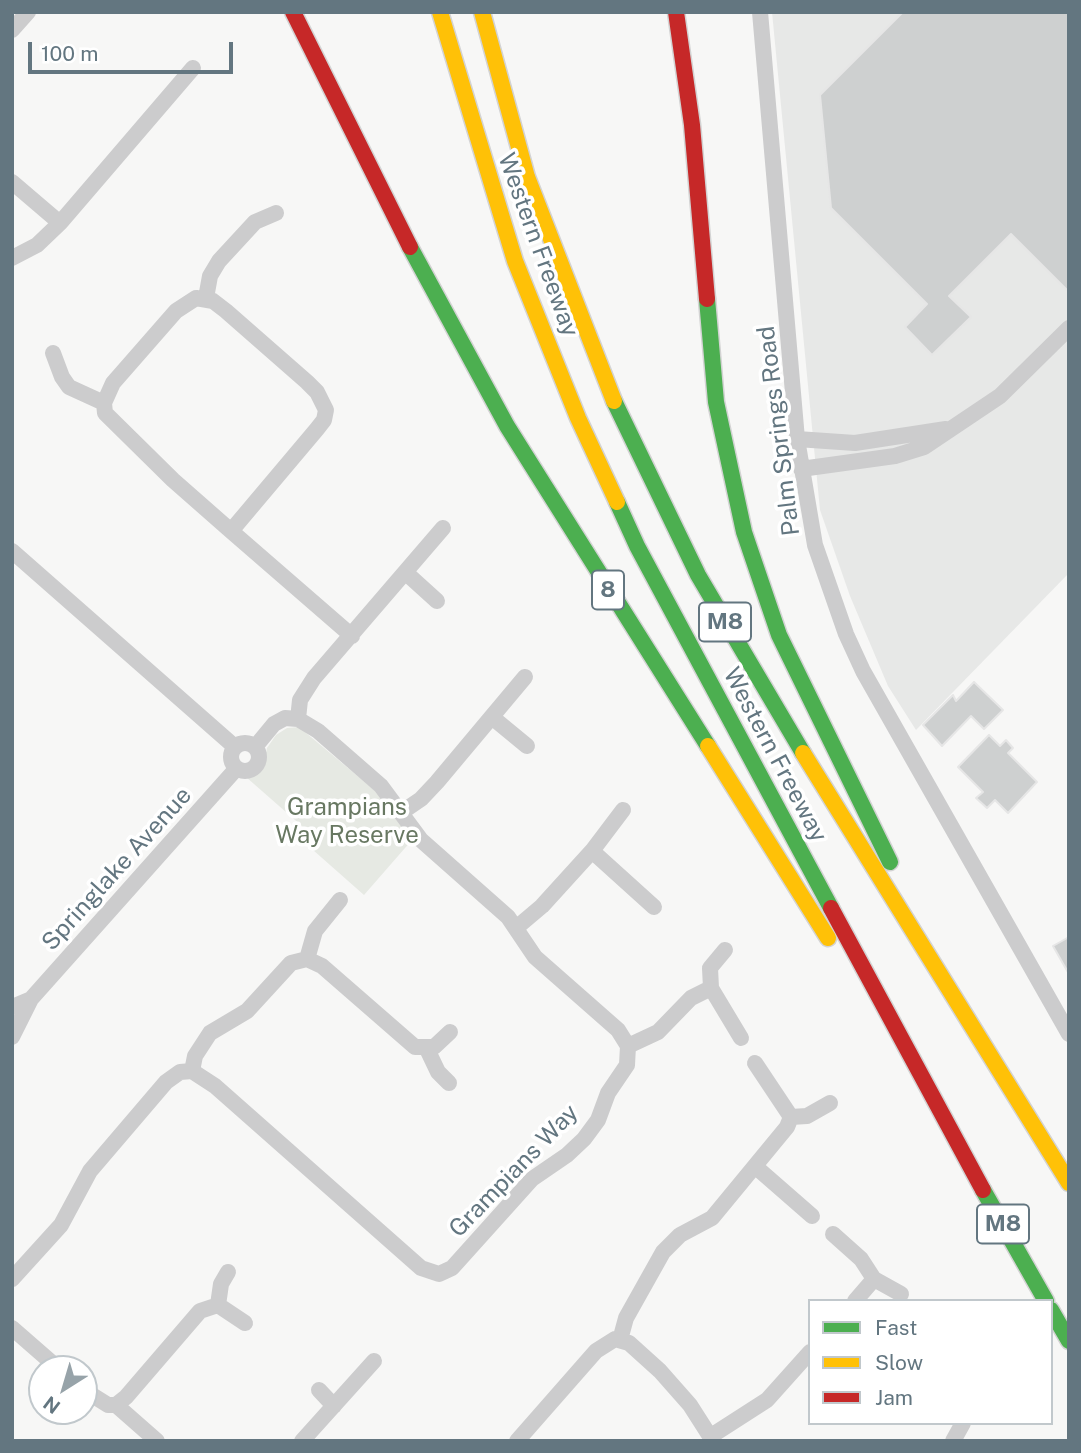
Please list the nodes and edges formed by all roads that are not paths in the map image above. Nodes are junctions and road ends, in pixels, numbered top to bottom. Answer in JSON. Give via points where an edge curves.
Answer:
{"nodes":[{"id":1,"x":28,"y":12,"type":"edge"},
{"id":2,"x":293,"y":12,"type":"edge"},
{"id":3,"x":440,"y":12,"type":"edge"},
{"id":4,"x":482,"y":12,"type":"edge"},
{"id":5,"x":676,"y":12,"type":"edge"},
{"id":6,"x":760,"y":12,"type":"edge"},
{"id":7,"x":12,"y":30,"type":"edge"},
{"id":8,"x":193,"y":68,"type":"dead end"},
{"id":9,"x":12,"y":182,"type":"edge"},
{"id":10,"x":276,"y":213,"type":"dead end"},
{"id":11,"x":60,"y":223,"type":"junction"},
{"id":12,"x":12,"y":258,"type":"edge"},
{"id":13,"x":206,"y":299,"type":"junction"},
{"id":14,"x":1069,"y":328,"type":"edge"},
{"id":15,"x":53,"y":354,"type":"dead end"},
{"id":16,"x":104,"y":403,"type":"junction"},
{"id":17,"x":956,"y":428,"type":"junction"},
{"id":18,"x":797,"y":439,"type":"junction"},
{"id":19,"x":801,"y":470,"type":"junction"},
{"id":20,"x":443,"y":528,"type":"dead end"},
{"id":21,"x":231,"y":531,"type":"junction"},
{"id":22,"x":12,"y":551,"type":"edge"},
{"id":23,"x":405,"y":572,"type":"junction"},
{"id":24,"x":438,"y":601,"type":"dead end"},
{"id":25,"x":352,"y":636,"type":"junction"},
{"id":26,"x":525,"y":677,"type":"dead end"},
{"id":27,"x":493,"y":718,"type":"junction"},
{"id":28,"x":298,"y":719,"type":"junction"},
{"id":29,"x":527,"y":746,"type":"dead end"},
{"id":30,"x":235,"y":747,"type":"junction"},
{"id":31,"x":255,"y":747,"type":"junction"},
{"id":32,"x":236,"y":769,"type":"junction"},
{"id":33,"x":623,"y":810,"type":"dead end"},
{"id":34,"x":402,"y":811,"type":"junction"},
{"id":35,"x":592,"y":851,"type":"junction"},
{"id":36,"x":340,"y":900,"type":"dead end"},
{"id":37,"x":654,"y":907,"type":"dead end"},
{"id":38,"x":516,"y":928,"type":"junction"},
{"id":39,"x":726,"y":950,"type":"dead end"},
{"id":40,"x":306,"y":959,"type":"junction"},
{"id":41,"x":711,"y":988,"type":"junction"},
{"id":42,"x":31,"y":999,"type":"junction"},
{"id":43,"x":12,"y":1007,"type":"edge"},
{"id":44,"x":450,"y":1032,"type":"dead end"},
{"id":45,"x":1069,"y":1034,"type":"edge"},
{"id":46,"x":12,"y":1037,"type":"edge"},
{"id":47,"x":741,"y":1038,"type":"dead end"},
{"id":48,"x":628,"y":1046,"type":"junction"},
{"id":49,"x":428,"y":1049,"type":"junction"},
{"id":50,"x":755,"y":1063,"type":"dead end"},
{"id":51,"x":192,"y":1071,"type":"junction"},
{"id":52,"x":449,"y":1083,"type":"dead end"},
{"id":53,"x":830,"y":1103,"type":"dead end"},
{"id":54,"x":791,"y":1117,"type":"junction"},
{"id":55,"x":960,"y":1148,"type":"junction"},
{"id":56,"x":757,"y":1168,"type":"junction"},
{"id":57,"x":1069,"y":1177,"type":"edge"},
{"id":58,"x":1069,"y":1183,"type":"edge"},
{"id":59,"x":812,"y":1216,"type":"dead end"},
{"id":60,"x":833,"y":1234,"type":"dead end"},
{"id":61,"x":228,"y":1272,"type":"dead end"},
{"id":62,"x":12,"y":1279,"type":"edge"},
{"id":63,"x":874,"y":1279,"type":"junction"},
{"id":64,"x":901,"y":1294,"type":"dead end"},
{"id":65,"x":857,"y":1299,"type":"edge"},
{"id":66,"x":1045,"y":1299,"type":"edge"},
{"id":67,"x":218,"y":1305,"type":"junction"},
{"id":68,"x":1053,"y":1313,"type":"edge"},
{"id":69,"x":245,"y":1324,"type":"dead end"},
{"id":70,"x":12,"y":1328,"type":"edge"},
{"id":71,"x":620,"y":1340,"type":"junction"},
{"id":72,"x":1069,"y":1341,"type":"edge"},
{"id":73,"x":808,"y":1354,"type":"edge"},
{"id":74,"x":44,"y":1355,"type":"edge"},
{"id":75,"x":374,"y":1361,"type":"dead end"},
{"id":76,"x":319,"y":1390,"type":"dead end"},
{"id":77,"x":98,"y":1399,"type":"edge"},
{"id":78,"x":116,"y":1405,"type":"junction"},
{"id":79,"x":334,"y":1406,"type":"junction"},
{"id":80,"x":962,"y":1425,"type":"edge"},
{"id":81,"x":712,"y":1438,"type":"edge"},
{"id":82,"x":157,"y":1441,"type":"edge"},
{"id":83,"x":302,"y":1441,"type":"edge"},
{"id":84,"x":517,"y":1441,"type":"edge"},
{"id":85,"x":953,"y":1441,"type":"edge"}],
"edges":[{"from":1,"to":7,"type":"street"},
{"from":2,"to":55,"type":"highway","number":"8","via":[[441,309],[507,426]]},
{"from":3,"to":55,"type":"highway","name":"Western Freeway","number":"M8","via":[[515,261],[605,476],[643,557]]},
{"from":4,"to":58,"type":"highway","name":"Western Freeway","number":"M8","via":[[527,177],[609,390],[698,575]]},
{"from":5,"to":57,"type":"highway","via":[[692,125],[716,402],[731,479],[760,584],[806,693],[919,920]]},
{"from":6,"to":18,"type":"street","name":"Palm Springs Road"},
{"from":8,"to":11,"type":"street"},
{"from":9,"to":11,"type":"street"},
{"from":10,"to":13,"type":"street","via":[[255,222],[219,261]]},
{"from":11,"to":12,"type":"street","via":[[37,245]]},
{"from":13,"to":16,"type":"street","via":[[190,300],[176,311],[113,383]]},
{"from":13,"to":21,"type":"street","via":[[307,382],[326,410],[317,429]]},
{"from":14,"to":17,"type":"street","via":[[1000,397]]},
{"from":15,"to":16,"type":"street","via":[[69,387]]},
{"from":16,"to":21,"type":"street","via":[[110,420]]},
{"from":17,"to":18,"type":"street","via":[[855,443]]},
{"from":17,"to":19,"type":"street","via":[[924,447],[895,456]]},
{"from":18,"to":19,"type":"street","name":"Palm Springs Road"},
{"from":19,"to":45,"type":"street","name":"Palm Springs Road","via":[[816,545],[863,671]]},
{"from":20,"to":23,"type":"street"},
{"from":21,"to":25,"type":"street"},
{"from":22,"to":30,"type":"street"},
{"from":23,"to":24,"type":"street"},
{"from":23,"to":25,"type":"street"},
{"from":25,"to":28,"type":"street","via":[[305,690]]},
{"from":26,"to":27,"type":"street"},
{"from":27,"to":29,"type":"street"},
{"from":27,"to":34,"type":"street","via":[[421,799]]},
{"from":28,"to":31,"type":"street","via":[[285,718],[274,724]]},
{"from":28,"to":34,"type":"street","via":[[382,786]]},
{"from":30,"to":31,"type":"street","via":[[245,743]]},
{"from":30,"to":32,"type":"street","via":[[231,761]]},
{"from":31,"to":32,"type":"street","via":[[260,759],[257,767],[249,772]]},
{"from":32,"to":42,"type":"street","name":"Springlake Avenue"},
{"from":33,"to":35,"type":"street"},
{"from":34,"to":38,"type":"street","via":[[421,840],[496,904]]},
{"from":35,"to":37,"type":"street"},
{"from":35,"to":38,"type":"street"},
{"from":36,"to":40,"type":"street","via":[[314,931]]},
{"from":38,"to":48,"type":"street","via":[[535,957],[618,1030]]},
{"from":39,"to":41,"type":"street","via":[[710,968]]},
{"from":40,"to":49,"type":"street","via":[[322,966],[410,1044]]},
{"from":40,"to":51,"type":"street","via":[[291,963],[247,1011],[210,1033],[195,1056]]},
{"from":41,"to":47,"type":"street"},
{"from":41,"to":48,"type":"street","via":[[691,998],[657,1032]]},
{"from":42,"to":43,"type":"street","name":"Springlake Avenue"},
{"from":42,"to":46,"type":"street","name":"Springlake Avenue"},
{"from":44,"to":49,"type":"street"},
{"from":48,"to":51,"type":"street","name":"Grampians Way","via":[[627,1065],[608,1093],[593,1129],[532,1179],[452,1268],[439,1274],[421,1268],[215,1086]]},
{"from":49,"to":52,"type":"street","via":[[438,1072]]},
{"from":50,"to":54,"type":"street"},
{"from":51,"to":62,"type":"street","via":[[180,1072],[166,1082],[90,1171],[61,1225]]},
{"from":53,"to":54,"type":"street","via":[[807,1116]]},
{"from":54,"to":56,"type":"street"},
{"from":55,"to":66,"type":"highway","name":"Western Freeway","number":"M8"},
{"from":56,"to":59,"type":"street"},
{"from":56,"to":71,"type":"street","via":[[712,1218],[680,1235],[663,1252],[626,1318]]},
{"from":60,"to":63,"type":"street","via":[[861,1259]]},
{"from":61,"to":67,"type":"street"},
{"from":63,"to":64,"type":"street"},
{"from":63,"to":65,"type":"street"},
{"from":67,"to":69,"type":"street"},
{"from":67,"to":78,"type":"street","via":[[200,1311]]},
{"from":68,"to":72,"type":"highway"},
{"from":70,"to":74,"type":"street"},
{"from":71,"to":81,"type":"street","via":[[637,1349],[675,1387]]},
{"from":71,"to":84,"type":"street","via":[[601,1346]]},
{"from":73,"to":81,"type":"street","via":[[767,1400]]},
{"from":75,"to":79,"type":"street"},
{"from":76,"to":79,"type":"street"},
{"from":77,"to":78,"type":"street"},
{"from":78,"to":82,"type":"street"},
{"from":79,"to":83,"type":"street"},
{"from":80,"to":85,"type":"street"}]}
